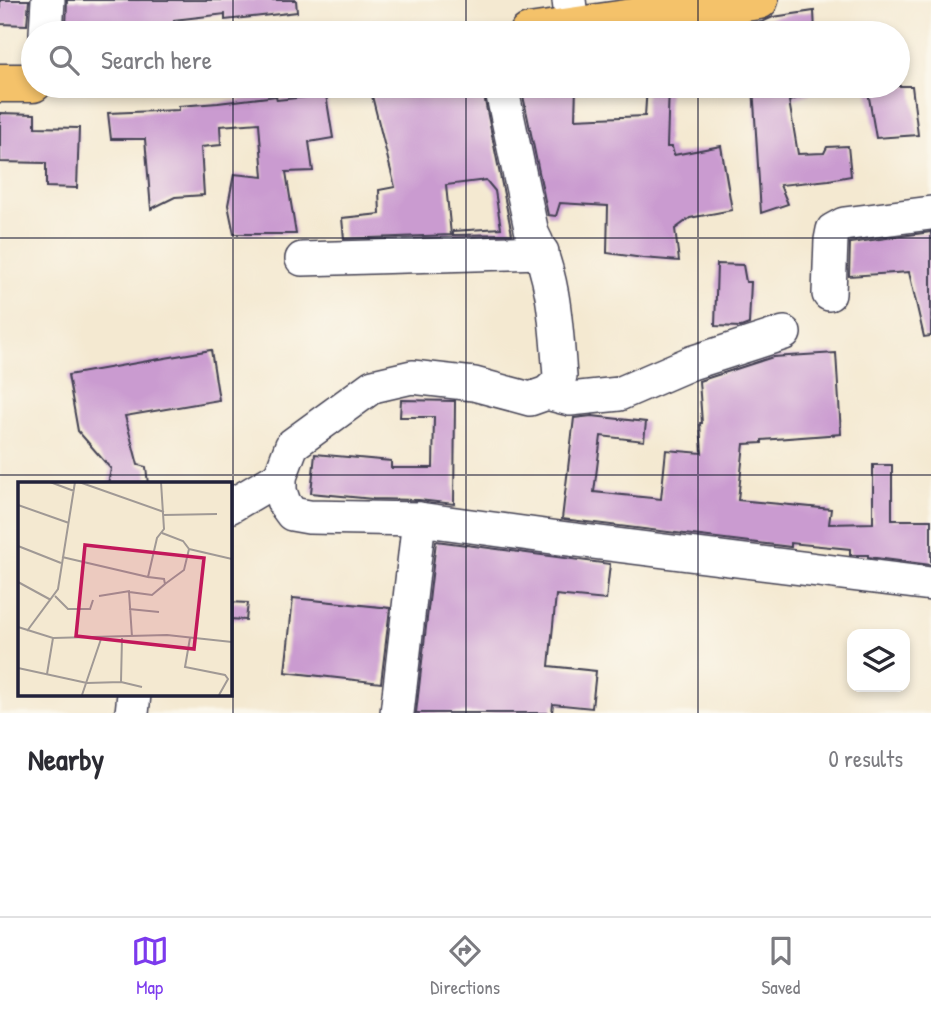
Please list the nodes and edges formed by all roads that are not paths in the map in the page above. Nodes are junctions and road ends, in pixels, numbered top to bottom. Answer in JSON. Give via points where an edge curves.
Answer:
{"nodes":[{"id":1,"x":48,"y":0,"type":"edge"},
{"id":2,"x":743,"y":1,"type":"edge"},
{"id":3,"x":570,"y":13,"type":"edge"},
{"id":4,"x":47,"y":21,"type":"edge"},
{"id":5,"x":554,"y":21,"type":"edge"},
{"id":6,"x":0,"y":83,"type":"edge"},
{"id":7,"x":21,"y":83,"type":"edge"},
{"id":8,"x":504,"y":98,"type":"edge"},
{"id":9,"x":931,"y":213,"type":"edge"},
{"id":10,"x":542,"y":252,"type":"junction"},
{"id":11,"x":302,"y":259,"type":"dead end"},
{"id":12,"x":829,"y":294,"type":"dead end"},
{"id":13,"x":785,"y":333,"type":"dead end"},
{"id":14,"x":547,"y":393,"type":"junction"},
{"id":15,"x":280,"y":477,"type":"junction"},
{"id":16,"x":231,"y":506,"type":"edge"},
{"id":17,"x":419,"y":519,"type":"junction"},
{"id":18,"x":931,"y":584,"type":"edge"},
{"id":19,"x":397,"y":713,"type":"edge"}],
"edges":[{"from":1,"to":4,"type":"street"},
{"from":2,"to":3,"type":"main road"},
{"from":3,"to":5,"type":"main road"},
{"from":6,"to":7,"type":"main road"},
{"from":8,"to":10,"type":"street","via":[[532,233]]},
{"from":9,"to":12,"type":"street","via":[[844,224],[833,230]]},
{"from":10,"to":11,"type":"street"},
{"from":10,"to":14,"type":"street","via":[[555,307],[560,376]]},
{"from":13,"to":14,"type":"street","via":[[691,363],[619,394],[570,399]]},
{"from":14,"to":15,"type":"street","via":[[530,399],[474,384],[412,377],[373,386],[292,445]]},
{"from":15,"to":16,"type":"street"},
{"from":15,"to":17,"type":"street","via":[[280,491],[292,514]]},
{"from":17,"to":18,"type":"street"},
{"from":17,"to":19,"type":"street"}]}
